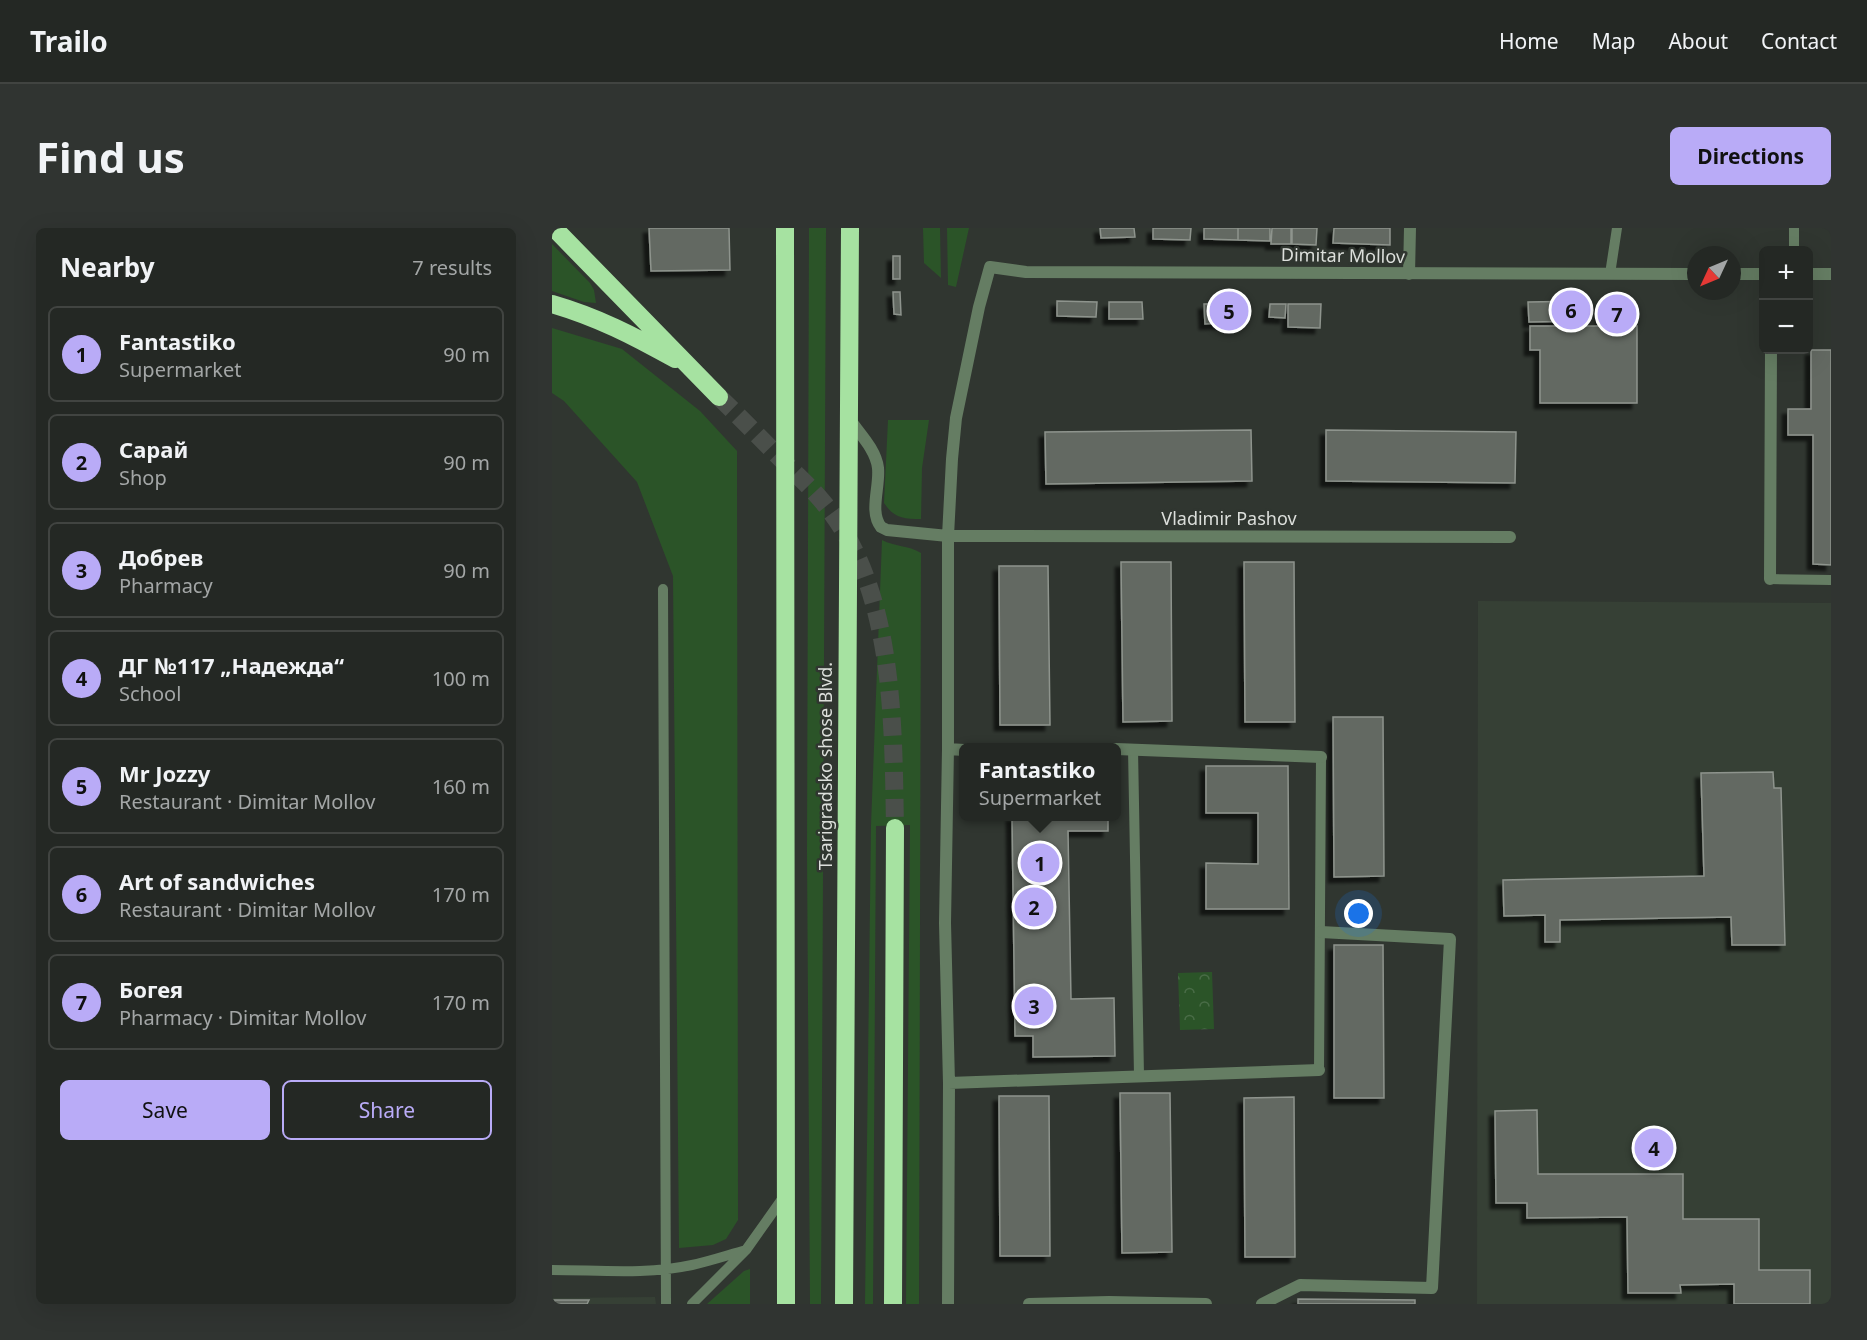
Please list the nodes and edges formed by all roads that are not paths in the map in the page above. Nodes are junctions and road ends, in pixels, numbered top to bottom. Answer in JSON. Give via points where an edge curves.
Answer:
{"nodes":[{"id":1,"x":554,"y":228,"type":"edge"},
{"id":2,"x":785,"y":228,"type":"edge"},
{"id":3,"x":850,"y":228,"type":"edge"},
{"id":4,"x":1410,"y":228,"type":"edge"},
{"id":5,"x":1617,"y":228,"type":"edge"},
{"id":6,"x":1794,"y":228,"type":"edge"},
{"id":7,"x":1794,"y":246,"type":"edge"},
{"id":8,"x":1409,"y":274,"type":"junction"},
{"id":9,"x":1610,"y":274,"type":"junction"},
{"id":10,"x":1687,"y":274,"type":"edge"},
{"id":11,"x":1741,"y":274,"type":"edge"},
{"id":12,"x":1759,"y":274,"type":"edge"},
{"id":13,"x":1813,"y":274,"type":"edge"},
{"id":14,"x":1831,"y":274,"type":"edge"},
{"id":15,"x":552,"y":304,"type":"edge"},
{"id":16,"x":1771,"y":354,"type":"edge"},
{"id":17,"x":694,"y":371,"type":"junction"},
{"id":18,"x":719,"y":397,"type":"tunnel mouth"},
{"id":19,"x":850,"y":420,"type":"junction"},
{"id":20,"x":948,"y":536,"type":"junction"},
{"id":21,"x":1510,"y":537,"type":"dead end"},
{"id":22,"x":1770,"y":579,"type":"joint"},
{"id":23,"x":1831,"y":580,"type":"edge"},
{"id":24,"x":663,"y":589,"type":"dead end"},
{"id":25,"x":948,"y":749,"type":"junction"},
{"id":26,"x":1121,"y":749,"type":"edge"},
{"id":27,"x":1133,"y":749,"type":"junction"},
{"id":28,"x":959,"y":750,"type":"edge"},
{"id":29,"x":1320,"y":757,"type":"joint"},
{"id":30,"x":896,"y":828,"type":"tunnel mouth"},
{"id":31,"x":1321,"y":932,"type":"junction"},
{"id":32,"x":1319,"y":1070,"type":"joint"},
{"id":33,"x":1139,"y":1075,"type":"junction"},
{"id":34,"x":949,"y":1083,"type":"junction"},
{"id":35,"x":785,"y":1195,"type":"junction"},
{"id":36,"x":746,"y":1250,"type":"junction"},
{"id":37,"x":666,"y":1268,"type":"junction"},
{"id":38,"x":552,"y":1270,"type":"edge"},
{"id":39,"x":666,"y":1304,"type":"edge"},
{"id":40,"x":692,"y":1304,"type":"edge"},
{"id":41,"x":786,"y":1304,"type":"edge"},
{"id":42,"x":844,"y":1304,"type":"edge"},
{"id":43,"x":892,"y":1304,"type":"edge"},
{"id":44,"x":948,"y":1304,"type":"edge"},
{"id":45,"x":1029,"y":1304,"type":"edge"},
{"id":46,"x":1206,"y":1304,"type":"edge"},
{"id":47,"x":1262,"y":1304,"type":"edge"}],
"edges":[{"from":1,"to":17,"type":"highway"},
{"from":2,"to":35,"type":"highway"},
{"from":3,"to":19,"type":"highway","name":"Tsarigradsko shose Blvd."},
{"from":4,"to":8,"type":"street"},
{"from":5,"to":9,"type":"lane"},
{"from":6,"to":7,"type":"lane"},
{"from":8,"to":9,"type":"street","name":"Dimitar Mollov"},
{"from":8,"to":20,"type":"street","name":"Dimitar Mollov","via":[[1026,272],[990,267],[956,418]]},
{"from":9,"to":10,"type":"street","name":"Dimitar Mollov"},
{"from":11,"to":12,"type":"street"},
{"from":13,"to":14,"type":"street"},
{"from":15,"to":17,"type":"highway","via":[[628,332]]},
{"from":16,"to":22,"type":"street"},
{"from":17,"to":18,"type":"highway"},
{"from":19,"to":20,"type":"street","name":"Vladimir Pashov","via":[[874,454],[878,468],[877,522],[887,530]]},
{"from":19,"to":42,"type":"highway","name":"Tsarigradsko shose Blvd."},
{"from":20,"to":21,"type":"street","name":"Vladimir Pashov"},
{"from":20,"to":25,"type":"street"},
{"from":22,"to":23,"type":"lane"},
{"from":24,"to":37,"type":"lane"},
{"from":25,"to":28,"type":"street"},
{"from":25,"to":34,"type":"street","via":[[945,923]]},
{"from":26,"to":27,"type":"street"},
{"from":27,"to":29,"type":"street"},
{"from":27,"to":33,"type":"lane"},
{"from":29,"to":31,"type":"lane"},
{"from":30,"to":43,"type":"highway"},
{"from":31,"to":32,"type":"lane"},
{"from":31,"to":47,"type":"street","via":[[1450,939],[1432,1288],[1300,1286]]},
{"from":32,"to":33,"type":"street"},
{"from":33,"to":34,"type":"street"},
{"from":34,"to":44,"type":"street"},
{"from":35,"to":36,"type":"lane"},
{"from":35,"to":41,"type":"highway"},
{"from":36,"to":37,"type":"lane","via":[[692,1266]]},
{"from":36,"to":40,"type":"lane"},
{"from":37,"to":38,"type":"lane"},
{"from":37,"to":39,"type":"lane"},
{"from":45,"to":46,"type":"street"}]}
